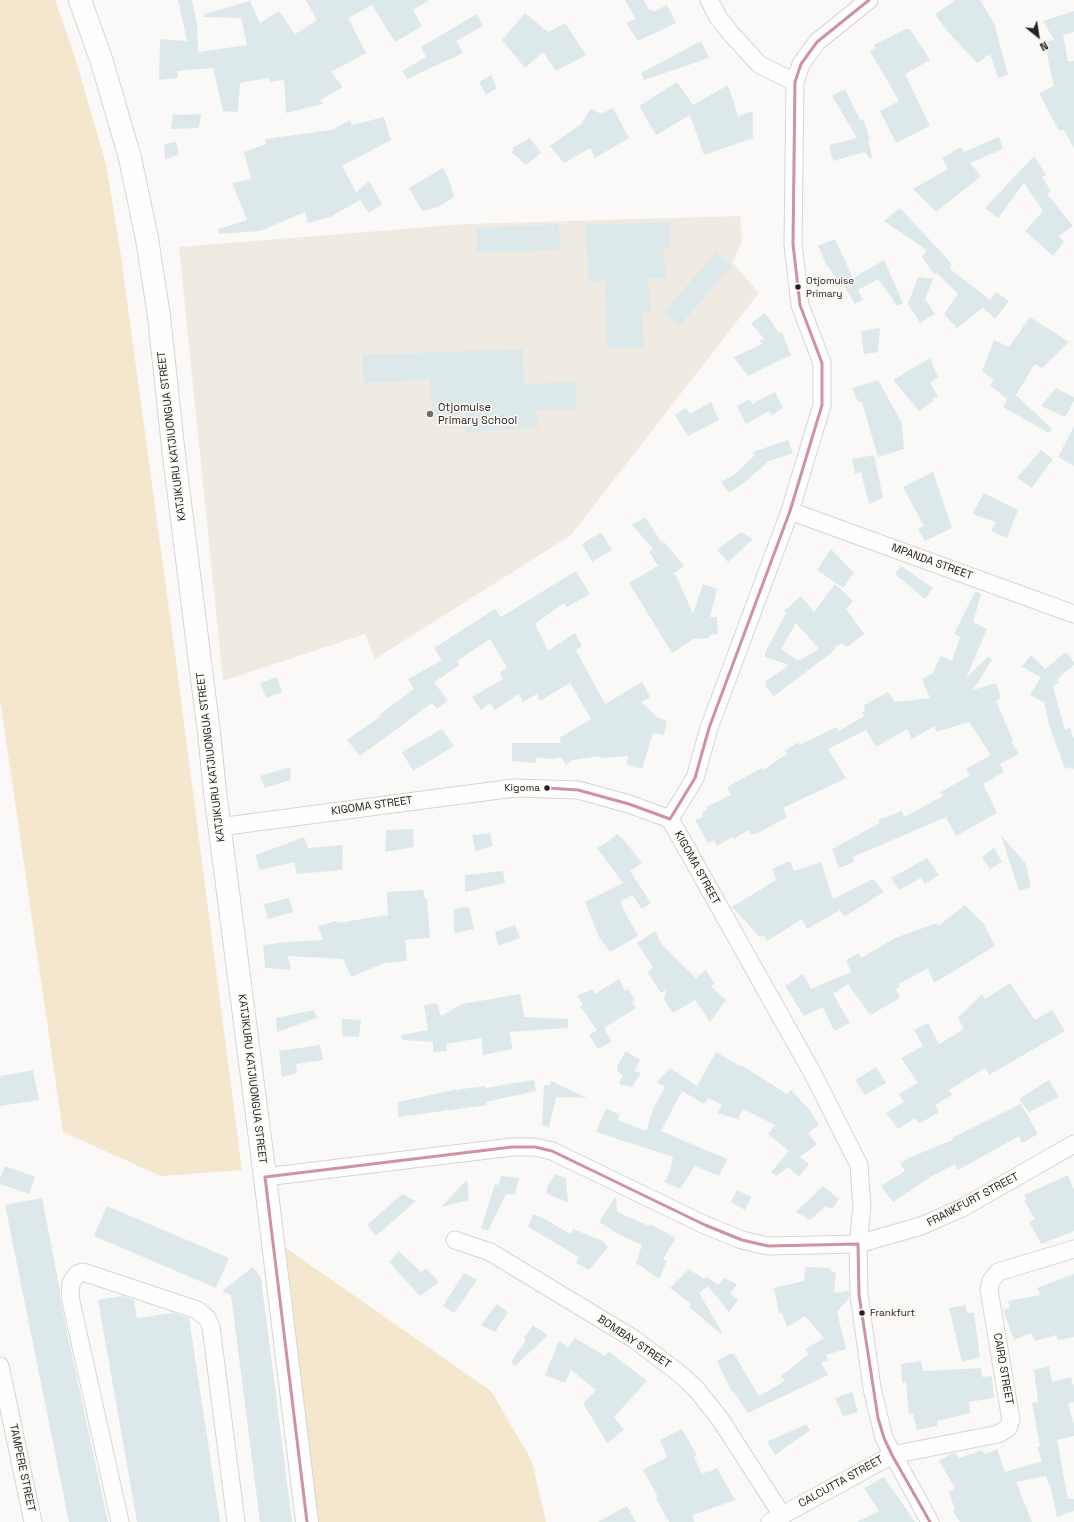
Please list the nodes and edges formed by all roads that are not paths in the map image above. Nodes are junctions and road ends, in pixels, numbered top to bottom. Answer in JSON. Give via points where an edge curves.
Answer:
{"nodes":[{"id":1,"x":80,"y":0,"type":"edge"},
{"id":2,"x":709,"y":0,"type":"edge"},
{"id":3,"x":869,"y":0,"type":"edge"},
{"id":4,"x":795,"y":82,"type":"junction"},
{"id":5,"x":790,"y":511,"type":"junction"},
{"id":6,"x":1074,"y":614,"type":"edge"},
{"id":7,"x":670,"y":819,"type":"junction"},
{"id":8,"x":219,"y":827,"type":"junction"},
{"id":9,"x":1074,"y":1144,"type":"edge"},
{"id":10,"x":265,"y":1177,"type":"junction"},
{"id":11,"x":455,"y":1240,"type":"dead end"},
{"id":12,"x":858,"y":1244,"type":"junction"},
{"id":13,"x":1074,"y":1249,"type":"edge"},
{"id":14,"x":0,"y":1366,"type":"edge"},
{"id":15,"x":892,"y":1455,"type":"junction"},
{"id":16,"x":776,"y":1518,"type":"edge"},
{"id":17,"x":33,"y":1522,"type":"edge"},
{"id":18,"x":120,"y":1522,"type":"edge"},
{"id":19,"x":236,"y":1522,"type":"edge"},
{"id":20,"x":307,"y":1522,"type":"edge"},
{"id":21,"x":930,"y":1522,"type":"edge"}],
"edges":[{"from":1,"to":8,"type":"street","name":"KATJIKURU KATJIUONGUA STREET","via":[[102,62],[130,158],[147,239],[159,316]]},
{"from":2,"to":4,"type":"street","via":[[718,18],[760,65]]},
{"from":3,"to":4,"type":"street","via":[[817,42],[802,64]]},
{"from":4,"to":5,"type":"street","via":[[794,244],[800,305],[822,364],[822,405]]},
{"from":5,"to":6,"type":"street","name":"MPANDA STREET"},
{"from":5,"to":7,"type":"street","via":[[709,728],[695,778]]},
{"from":7,"to":8,"type":"street","name":"KIGOMA STREET","via":[[578,790],[514,788]]},
{"from":7,"to":12,"type":"street","name":"KIGOMA STREET","via":[[813,1074],[859,1165],[862,1207]]},
{"from":8,"to":10,"type":"street","name":"KATJIKURU KATJIUONGUA STREET"},
{"from":9,"to":12,"type":"street","name":"FRANKFURT STREET","via":[[962,1208],[921,1226]]},
{"from":10,"to":12,"type":"street","name":"FRANKFURT STREET","via":[[512,1147],[536,1147],[552,1151],[742,1240],[768,1246]]},
{"from":10,"to":20,"type":"street","name":"KATJIKURU KATJIUONGUA STREET"},
{"from":11,"to":16,"type":"street","name":"BOMBAY STREET","via":[[490,1252],[634,1339],[680,1374],[697,1390],[720,1419]]},
{"from":12,"to":15,"type":"street","name":"KIGOMA STREET","via":[[859,1295],[872,1388],[884,1438]]},
{"from":13,"to":15,"type":"street","name":"CAIRO STREET","via":[[998,1272],[991,1281],[989,1290],[1011,1420],[1008,1428],[998,1434]]},
{"from":14,"to":17,"type":"street","name":"TAMPERE STREET"},
{"from":15,"to":16,"type":"street","name":"CALCUTTA STREET"},
{"from":15,"to":21,"type":"street","name":"KIGOMA STREET"},
{"from":18,"to":19,"type":"street","via":[[70,1297],[71,1283],[83,1272],[197,1310],[207,1318]]}]}
